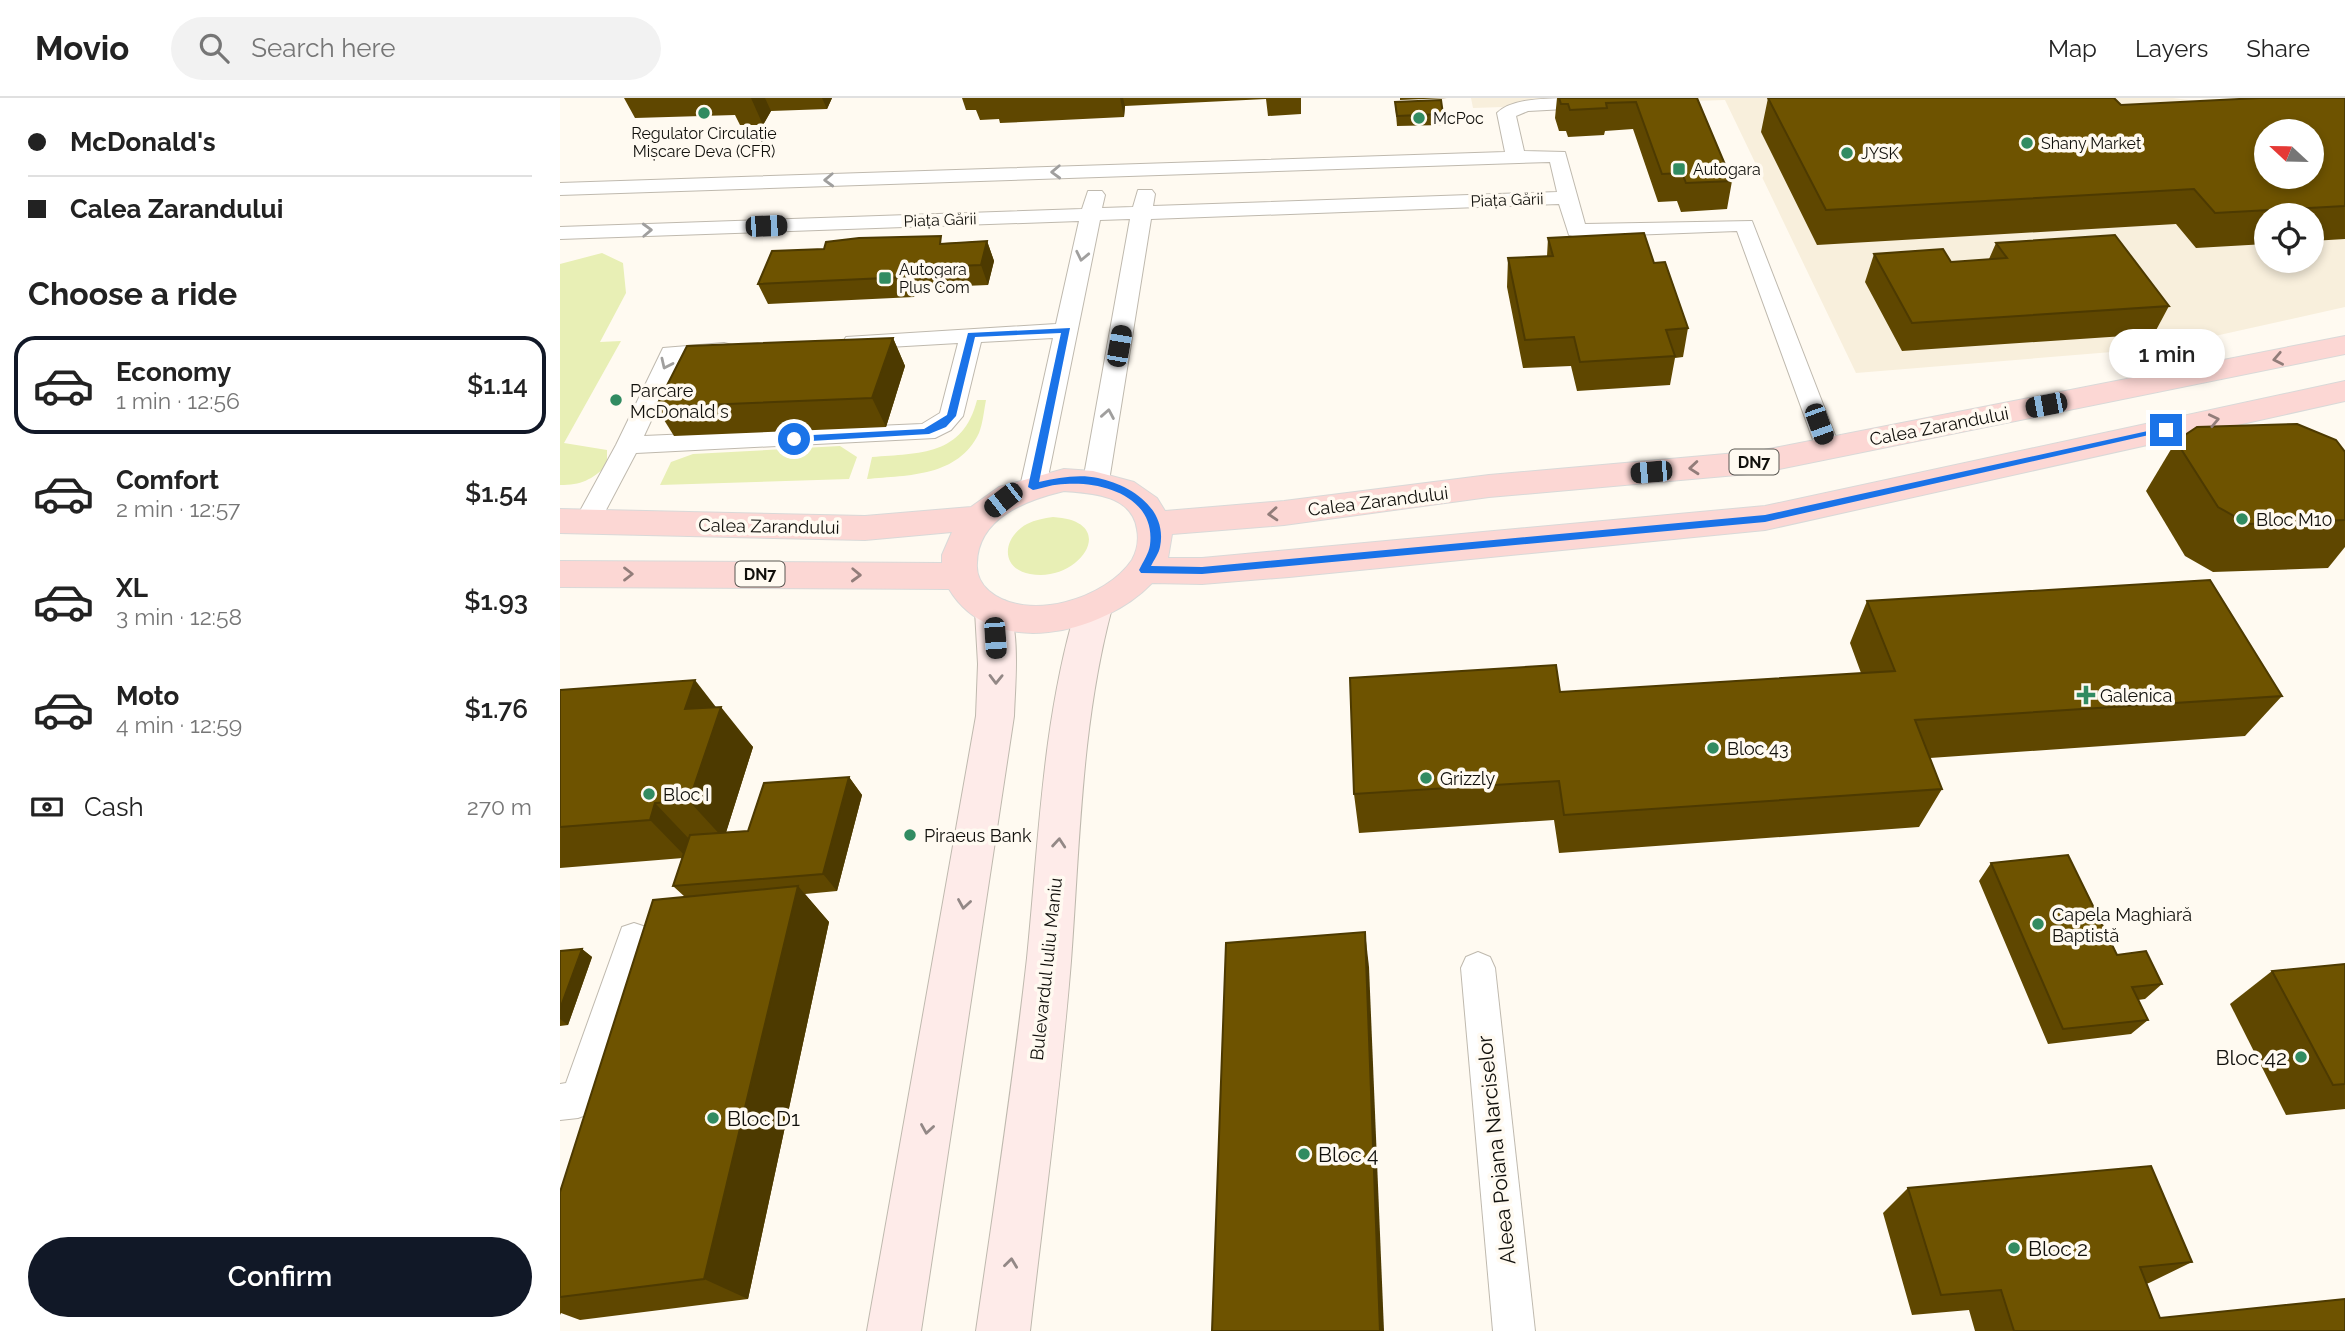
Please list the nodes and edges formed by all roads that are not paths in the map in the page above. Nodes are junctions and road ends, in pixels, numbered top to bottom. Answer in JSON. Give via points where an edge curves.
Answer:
{"nodes":[{"id":1,"x":1660,"y":98,"type":"edge"},
{"id":2,"x":1516,"y":157,"type":"junction"},
{"id":3,"x":1149,"y":169,"type":"junction"},
{"id":4,"x":1100,"y":171,"type":"junction"},
{"id":5,"x":612,"y":188,"type":"junction"},
{"id":6,"x":560,"y":189,"type":"edge"},
{"id":7,"x":1567,"y":198,"type":"junction"},
{"id":8,"x":1142,"y":213,"type":"junction"},
{"id":9,"x":1091,"y":215,"type":"junction"},
{"id":10,"x":560,"y":233,"type":"edge"},
{"id":11,"x":582,"y":233,"type":"junction"},
{"id":12,"x":1066,"y":330,"type":"junction"},
{"id":13,"x":971,"y":335,"type":"junction"},
{"id":14,"x":835,"y":343,"type":"edge"},
{"id":15,"x":2345,"y":345,"type":"edge"},
{"id":16,"x":753,"y":348,"type":"edge"},
{"id":17,"x":2345,"y":391,"type":"edge"},
{"id":18,"x":628,"y":445,"type":"junction"},
{"id":19,"x":1828,"y":448,"type":"junction"},
{"id":20,"x":1096,"y":481,"type":"junction"},
{"id":21,"x":1033,"y":487,"type":"junction"},
{"id":22,"x":978,"y":519,"type":"junction"},
{"id":23,"x":573,"y":522,"type":"edge"},
{"id":24,"x":1154,"y":524,"type":"junction"},
{"id":25,"x":1144,"y":570,"type":"junction"},
{"id":26,"x":560,"y":574,"type":"edge"},
{"id":27,"x":960,"y":576,"type":"junction"},
{"id":28,"x":1094,"y":608,"type":"junction"},
{"id":29,"x":993,"y":611,"type":"junction"},
{"id":30,"x":634,"y":939,"type":"dead end"},
{"id":31,"x":1478,"y":968,"type":"dead end"},
{"id":32,"x":560,"y":1102,"type":"edge"},
{"id":33,"x":894,"y":1331,"type":"edge"},
{"id":34,"x":1003,"y":1331,"type":"edge"},
{"id":35,"x":1514,"y":1331,"type":"edge"}],
"edges":[{"from":1,"to":2,"type":"lane","via":[[1525,106],[1506,113]]},
{"from":2,"to":3,"type":"lane","name":"Piața Gării"},
{"from":2,"to":7,"type":"lane","name":"Piața Gării","via":[[1558,156]]},
{"from":3,"to":4,"type":"lane","name":"Piața Gării"},
{"from":3,"to":8,"type":"lane"},
{"from":4,"to":5,"type":"lane","name":"Piața Gării","one_way":true},
{"from":4,"to":9,"type":"lane"},
{"from":5,"to":6,"type":"lane","name":"Piața Gării"},
{"from":5,"to":11,"type":"lane"},
{"from":7,"to":8,"type":"lane","name":"Piața Gării"},
{"from":7,"to":19,"type":"lane","via":[[1576,231],[1745,225]]},
{"from":8,"to":9,"type":"lane","name":"Piața Gării"},
{"from":20,"to":8,"type":"lane","one_way":true},
{"from":11,"to":9,"type":"lane","name":"Piața Gării","one_way":true},
{"from":9,"to":12,"type":"lane","one_way":true},
{"from":10,"to":11,"type":"lane","name":"Piața Gării"},
{"from":12,"to":13,"type":"lane"},
{"from":12,"to":21,"type":"lane"},
{"from":13,"to":14,"type":"lane"},
{"from":13,"to":18,"type":"lane","via":[[951,416],[926,432]]},
{"from":15,"to":19,"type":"main road","name":"Calea Zarandului","number":"DN7","one_way":true},
{"from":16,"to":18,"type":"lane","one_way":true,"via":[[671,353]]},
{"from":25,"to":17,"type":"main road","one_way":true,"via":[[1289,564],[1765,519]]},
{"from":18,"to":23,"type":"lane"},
{"from":19,"to":24,"type":"main road","name":"Calea Zarandului","number":"DN7","one_way":true,"via":[[1759,462],[1489,486],[1284,513]]},
{"from":20,"to":21,"type":"main road","via":[[1064,480]]},
{"from":20,"to":24,"type":"main road","via":[[1123,490],[1144,504]]},
{"from":21,"to":22,"type":"main road","via":[[1003,500]]},
{"from":22,"to":23,"type":"main road","name":"Calea Zarandului","via":[[866,528]]},
{"from":22,"to":27,"type":"main road","via":[[958,557]]},
{"from":24,"to":25,"type":"main road","via":[[1155,547]]},
{"from":25,"to":28,"type":"main road","via":[[1123,592]]},
{"from":26,"to":27,"type":"main road","number":"DN7","one_way":true},
{"from":27,"to":29,"type":"main road","via":[[971,596]]},
{"from":28,"to":29,"type":"main road","via":[[1041,620]]},
{"from":34,"to":28,"type":"main road","name":"Bulevardul Iuliu Maniu","one_way":true,"via":[[1048,967],[1070,710]]},
{"from":29,"to":33,"type":"main road","one_way":true,"via":[[995,716]]},
{"from":30,"to":32,"type":"lane","via":[[578,1100]]},
{"from":31,"to":35,"type":"lane","name":"Aleea Poiana Narciselor"}]}
